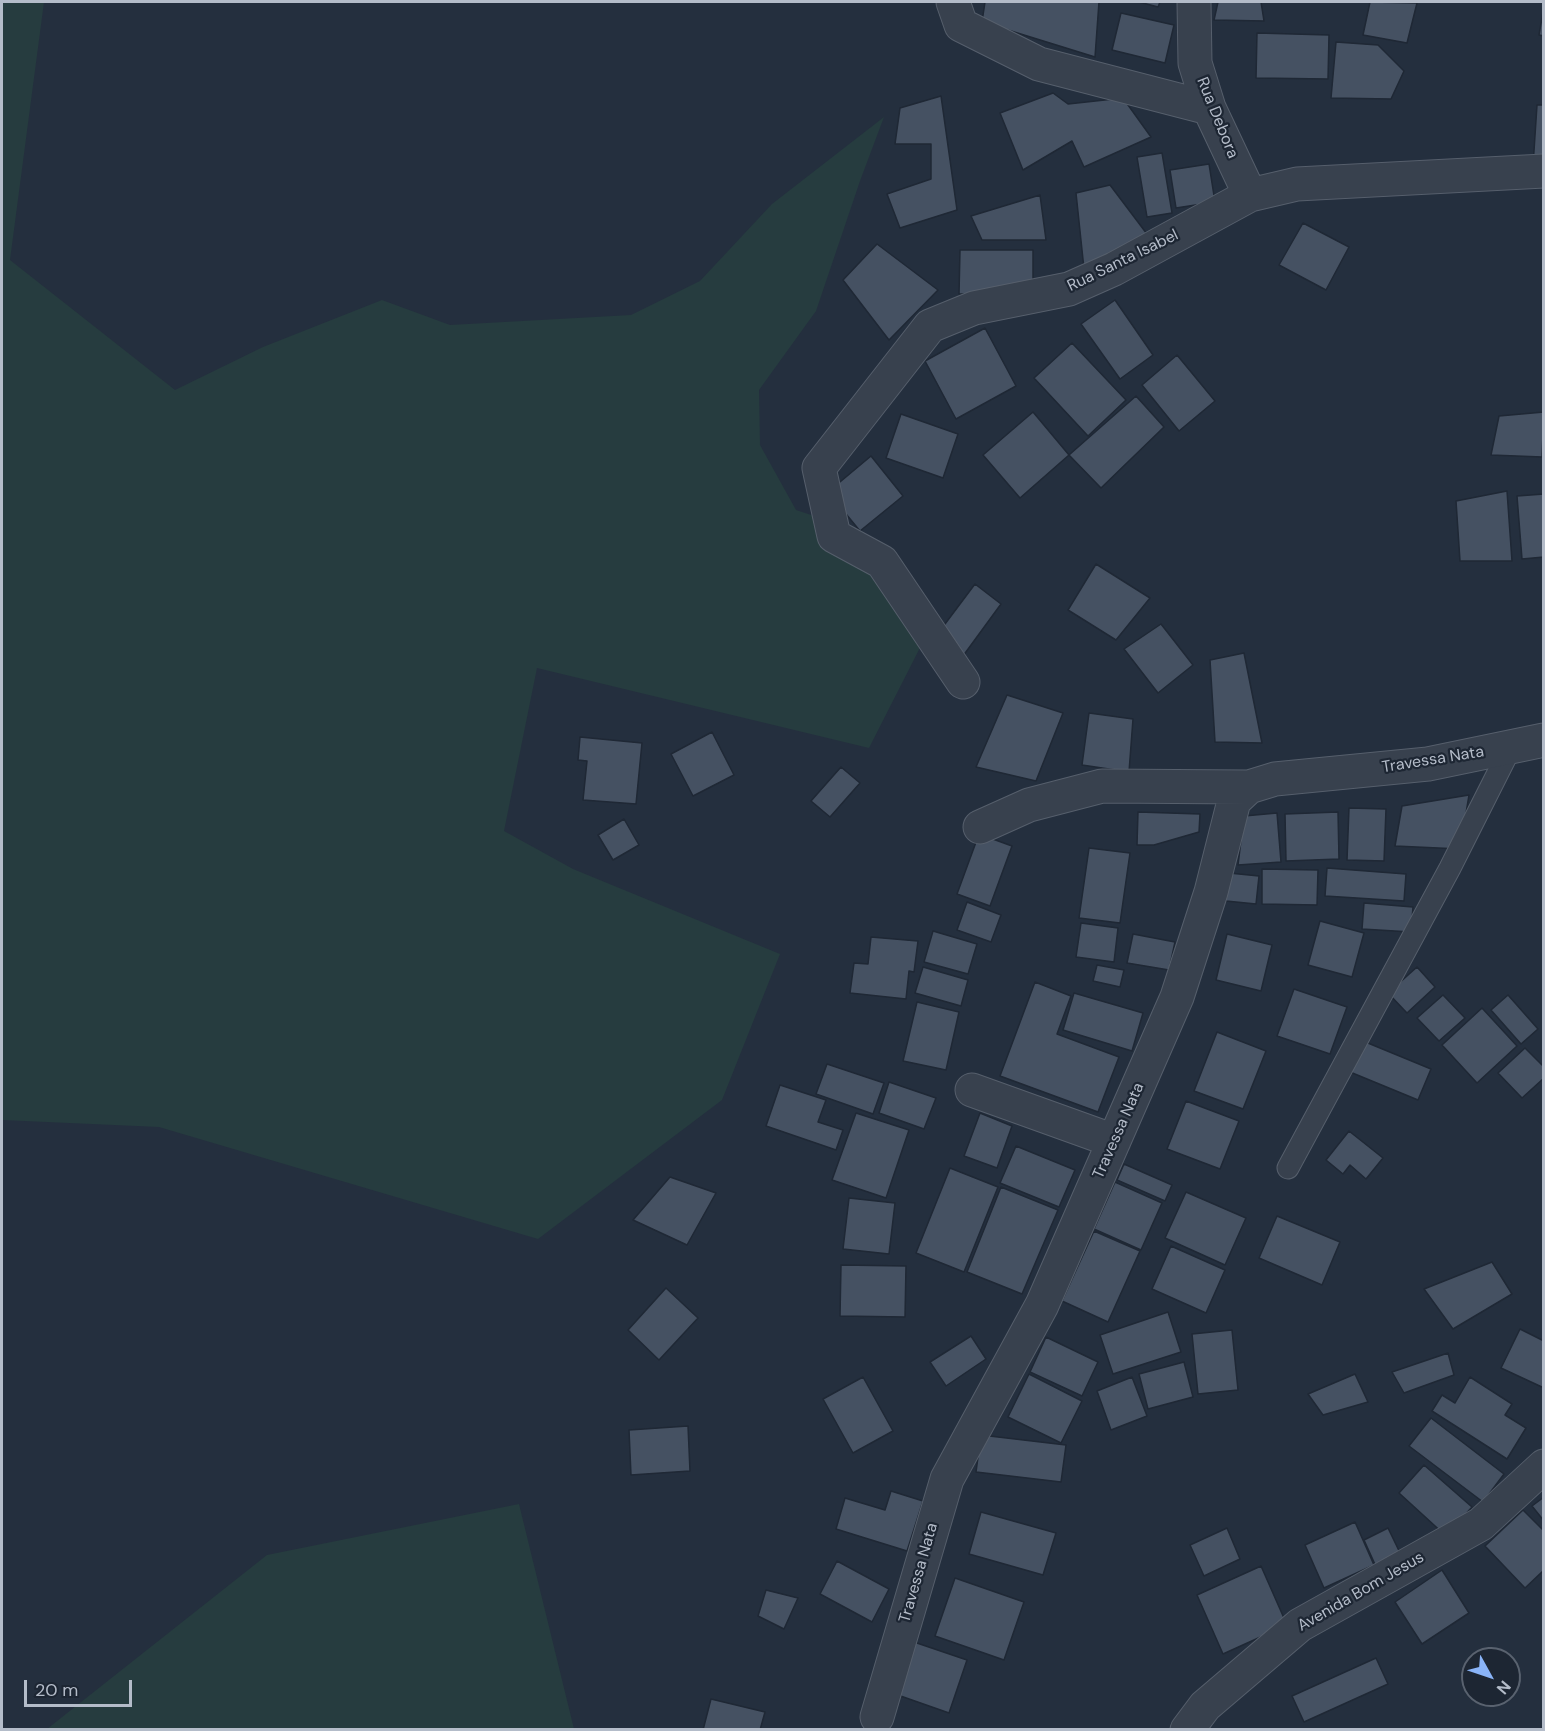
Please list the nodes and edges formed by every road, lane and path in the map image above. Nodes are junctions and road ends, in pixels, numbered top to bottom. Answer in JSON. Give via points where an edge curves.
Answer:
{"nodes":[{"id":1,"x":953,"y":2,"type":"edge"},
{"id":2,"x":1194,"y":2,"type":"edge"},
{"id":3,"x":1209,"y":108,"type":"junction"},
{"id":4,"x":1544,"y":171,"type":"edge"},
{"id":5,"x":1250,"y":195,"type":"junction"},
{"id":6,"x":963,"y":682,"type":"dead end"},
{"id":7,"x":1544,"y":740,"type":"edge"},
{"id":8,"x":1511,"y":747,"type":"junction"},
{"id":9,"x":1249,"y":787,"type":"junction"},
{"id":10,"x":980,"y":827,"type":"dead end"},
{"id":11,"x":972,"y":1090,"type":"dead end"},
{"id":12,"x":1114,"y":1142,"type":"junction"},
{"id":13,"x":1288,"y":1168,"type":"dead end"},
{"id":14,"x":1544,"y":1466,"type":"edge"},
{"id":15,"x":877,"y":1717,"type":"dead end"},
{"id":16,"x":1187,"y":1730,"type":"edge"}],
"edges":[{"from":1,"to":3,"type":"street","via":[[961,24],[1039,64]]},
{"from":2,"to":3,"type":"street","name":"Rua Debora","via":[[1195,63]]},
{"from":3,"to":5,"type":"street","name":"Rua Debora"},
{"from":4,"to":5,"type":"street","name":"Rua Santa Isabel","via":[[1297,184]]},
{"from":5,"to":6,"type":"street","name":"Rua Santa Isabel","via":[[1070,289],[974,308],[930,326],[819,468],[834,536],[882,562]]},
{"from":7,"to":8,"type":"street","name":"Travessa Nata"},
{"from":8,"to":9,"type":"street","name":"Travessa Nata","via":[[1428,764],[1275,779]]},
{"from":8,"to":13,"type":"lane","name":"Travessa Nata"},
{"from":9,"to":10,"type":"street","via":[[1102,786],[1029,805]]},
{"from":9,"to":12,"type":"street","name":"Travessa Nata","via":[[1234,801],[1211,892],[1177,997]]},
{"from":11,"to":12,"type":"street"},
{"from":12,"to":15,"type":"street","name":"Travessa Nata","via":[[1042,1305],[947,1479]]},
{"from":14,"to":16,"type":"street","name":"Avenida Bom Jesus","via":[[1481,1524],[1300,1625],[1205,1706]]}]}
